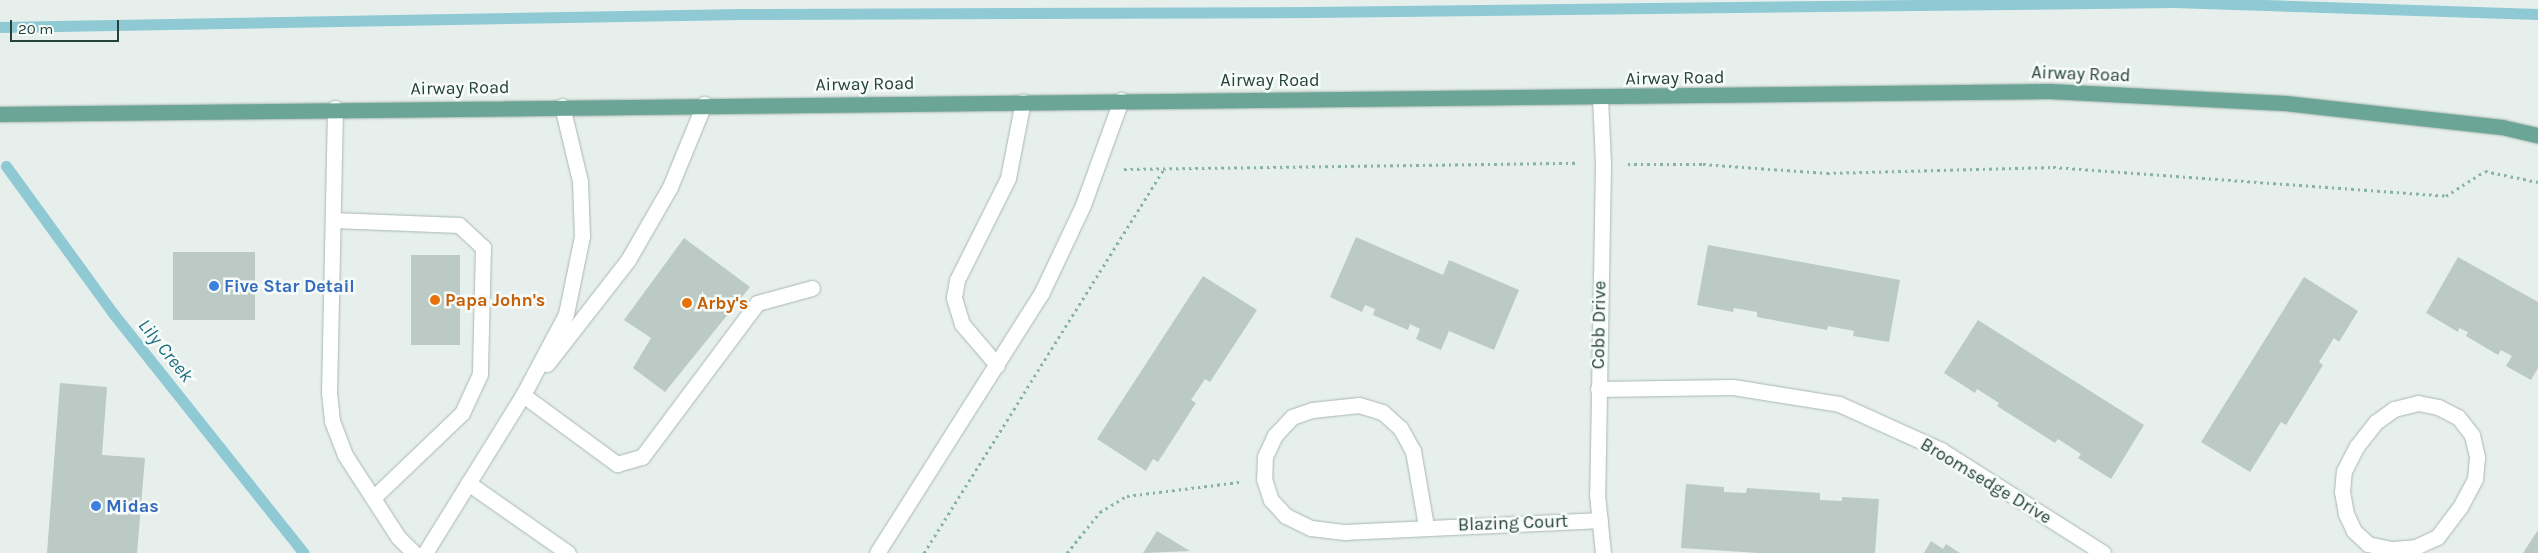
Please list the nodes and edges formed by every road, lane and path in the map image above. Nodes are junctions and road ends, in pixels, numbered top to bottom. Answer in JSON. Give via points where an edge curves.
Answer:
{"nodes":[{"id":1,"x":1600,"y":98,"type":"junction"},
{"id":2,"x":1121,"y":100,"type":"junction"},
{"id":3,"x":1023,"y":101,"type":"junction"},
{"id":4,"x":704,"y":104,"type":"junction"},
{"id":5,"x":562,"y":106,"type":"junction"},
{"id":6,"x":335,"y":108,"type":"junction"},
{"id":7,"x":0,"y":114,"type":"edge"},
{"id":8,"x":2538,"y":135,"type":"edge"},
{"id":9,"x":1603,"y":164,"type":"junction"},
{"id":10,"x":1165,"y":168,"type":"junction"},
{"id":11,"x":1096,"y":170,"type":"junction"},
{"id":12,"x":2538,"y":182,"type":"edge"},
{"id":13,"x":333,"y":220,"type":"junction"},
{"id":14,"x":812,"y":288,"type":"dead end"},
{"id":15,"x":997,"y":365,"type":"junction"},
{"id":16,"x":1598,"y":389,"type":"junction"},
{"id":17,"x":523,"y":395,"type":"junction"},
{"id":18,"x":1264,"y":479,"type":"junction"},
{"id":19,"x":468,"y":482,"type":"junction"},
{"id":20,"x":373,"y":498,"type":"junction"},
{"id":21,"x":1600,"y":520,"type":"junction"},
{"id":22,"x":1426,"y":526,"type":"junction"},
{"id":23,"x":2366,"y":548,"type":"edge"},
{"id":24,"x":414,"y":553,"type":"edge"},
{"id":25,"x":425,"y":553,"type":"edge"},
{"id":26,"x":568,"y":553,"type":"edge"},
{"id":27,"x":877,"y":553,"type":"edge"},
{"id":28,"x":924,"y":553,"type":"edge"},
{"id":29,"x":1067,"y":553,"type":"edge"},
{"id":30,"x":1603,"y":553,"type":"edge"},
{"id":31,"x":2103,"y":553,"type":"edge"}],
"edges":[{"from":1,"to":2,"type":"main road","name":"Airway Road"},
{"from":1,"to":8,"type":"main road","name":"Airway Road","via":[[2049,91],[2284,103],[2502,127]]},
{"from":1,"to":9,"type":"street","name":"Cobb Drive"},
{"from":2,"to":3,"type":"main road","name":"Airway Road"},
{"from":2,"to":11,"type":"street"},
{"from":3,"to":4,"type":"main road","name":"Airway Road"},
{"from":3,"to":15,"type":"street","via":[[1008,178],[957,280],[954,296],[962,324]]},
{"from":4,"to":5,"type":"main road","name":"Airway Road"},
{"from":4,"to":17,"type":"street","via":[[670,187],[628,260]]},
{"from":5,"to":6,"type":"main road","name":"Airway Road"},
{"from":5,"to":17,"type":"street","via":[[580,181],[582,236],[566,314]]},
{"from":6,"to":7,"type":"main road","name":"Airway Road"},
{"from":6,"to":13,"type":"street"},
{"from":9,"to":10,"type":"path"},
{"from":9,"to":12,"type":"path","via":[[1703,164],[1827,173],[2053,167],[2446,196],[2485,171]]},
{"from":9,"to":16,"type":"street","name":"Cobb Drive"},
{"from":10,"to":11,"type":"path"},
{"from":10,"to":28,"type":"path"},
{"from":11,"to":15,"type":"street","via":[[1041,294]]},
{"from":13,"to":20,"type":"street","via":[[329,392],[332,422],[346,455]]},
{"from":13,"to":20,"type":"street","via":[[460,225],[483,247],[480,374],[462,413]]},
{"from":14,"to":17,"type":"street","via":[[757,303],[642,457],[617,464]]},
{"from":15,"to":27,"type":"street"},
{"from":16,"to":21,"type":"street","name":"Cobb Drive","via":[[1597,494]]},
{"from":16,"to":31,"type":"street","name":"Broomsedge Drive","via":[[1733,387],[1839,404],[1941,450]]},
{"from":17,"to":19,"type":"street"},
{"from":18,"to":22,"type":"street","name":"Blazing Court","via":[[1271,500],[1286,516],[1311,528],[1346,532]]},
{"from":18,"to":22,"type":"street","name":"Blazing Court","via":[[1265,456],[1275,435],[1292,417],[1335,405],[1374,409],[1400,428],[1413,451]]},
{"from":18,"to":29,"type":"path","via":[[1127,496],[1100,512]]},
{"from":19,"to":25,"type":"street"},
{"from":19,"to":26,"type":"street"},
{"from":20,"to":24,"type":"street","via":[[398,538]]},
{"from":21,"to":22,"type":"street","name":"Blazing Court"},
{"from":21,"to":30,"type":"street","name":"Cobb Drive"},
{"from":23,"to":23,"type":"street","via":[[2416,547],[2437,536],[2460,507],[2475,479],[2477,457],[2472,435],[2458,417],[2438,407],[2418,403],[2394,409],[2376,422],[2357,446],[2344,471],[2342,492],[2354,531]]}]}
